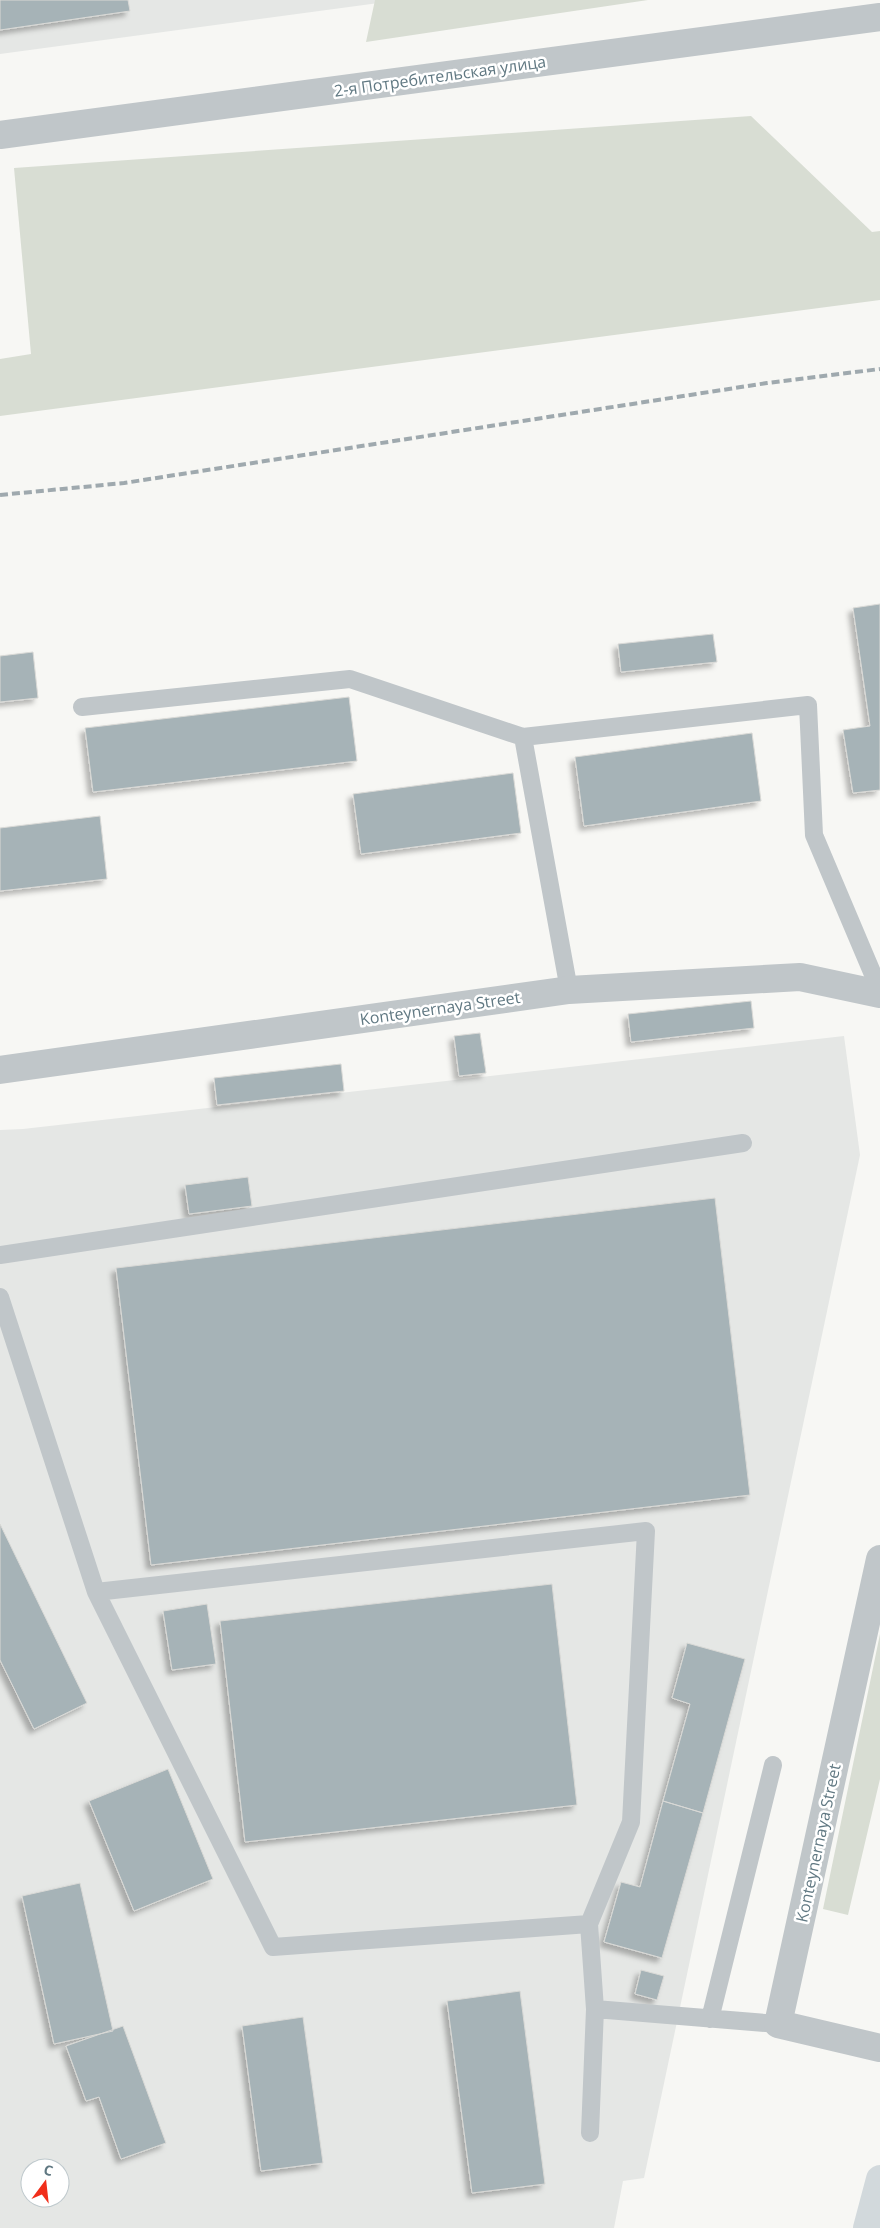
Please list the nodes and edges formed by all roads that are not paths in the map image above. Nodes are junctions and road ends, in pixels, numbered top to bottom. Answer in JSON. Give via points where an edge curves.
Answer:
{"nodes":[{"id":1,"x":880,"y":17,"type":"edge"},
{"id":2,"x":0,"y":135,"type":"edge"},
{"id":3,"x":82,"y":706,"type":"dead end"},
{"id":4,"x":523,"y":737,"type":"junction"},
{"id":5,"x":569,"y":990,"type":"junction"},
{"id":6,"x":880,"y":993,"type":"edge"},
{"id":7,"x":0,"y":1070,"type":"edge"},
{"id":8,"x":743,"y":1143,"type":"dead end"},
{"id":9,"x":0,"y":1255,"type":"edge"},
{"id":10,"x":0,"y":1297,"type":"edge"},
{"id":11,"x":880,"y":1559,"type":"edge"},
{"id":12,"x":96,"y":1592,"type":"junction"},
{"id":13,"x":772,"y":1766,"type":"dead end"},
{"id":14,"x":588,"y":1924,"type":"junction"},
{"id":15,"x":595,"y":2008,"type":"junction"},
{"id":16,"x":710,"y":2019,"type":"junction"},
{"id":17,"x":778,"y":2024,"type":"junction"},
{"id":18,"x":880,"y":2048,"type":"edge"},
{"id":19,"x":590,"y":2134,"type":"dead end"},
{"id":20,"x":880,"y":2180,"type":"edge"},
{"id":21,"x":867,"y":2228,"type":"edge"}],
"edges":[{"from":1,"to":2,"type":"street","name":"2-я Потребительская улица"},
{"from":3,"to":4,"type":"lane","via":[[350,679]]},
{"from":4,"to":5,"type":"lane"},
{"from":4,"to":6,"type":"lane","via":[[808,705],[814,835]]},
{"from":5,"to":6,"type":"street","name":"Konteynernaya Street","via":[[800,977]]},
{"from":5,"to":7,"type":"street","name":"Konteynernaya Street"},
{"from":8,"to":9,"type":"lane"},
{"from":10,"to":12,"type":"lane"},
{"from":11,"to":17,"type":"street","name":"Konteynernaya Street"},
{"from":12,"to":14,"type":"lane","via":[[273,1947]]},
{"from":12,"to":14,"type":"lane","via":[[646,1531],[631,1822]]},
{"from":13,"to":16,"type":"lane"},
{"from":14,"to":15,"type":"lane"},
{"from":15,"to":16,"type":"lane"},
{"from":15,"to":19,"type":"lane"},
{"from":16,"to":17,"type":"lane"},
{"from":17,"to":18,"type":"street"},
{"from":20,"to":21,"type":"main road"}]}
